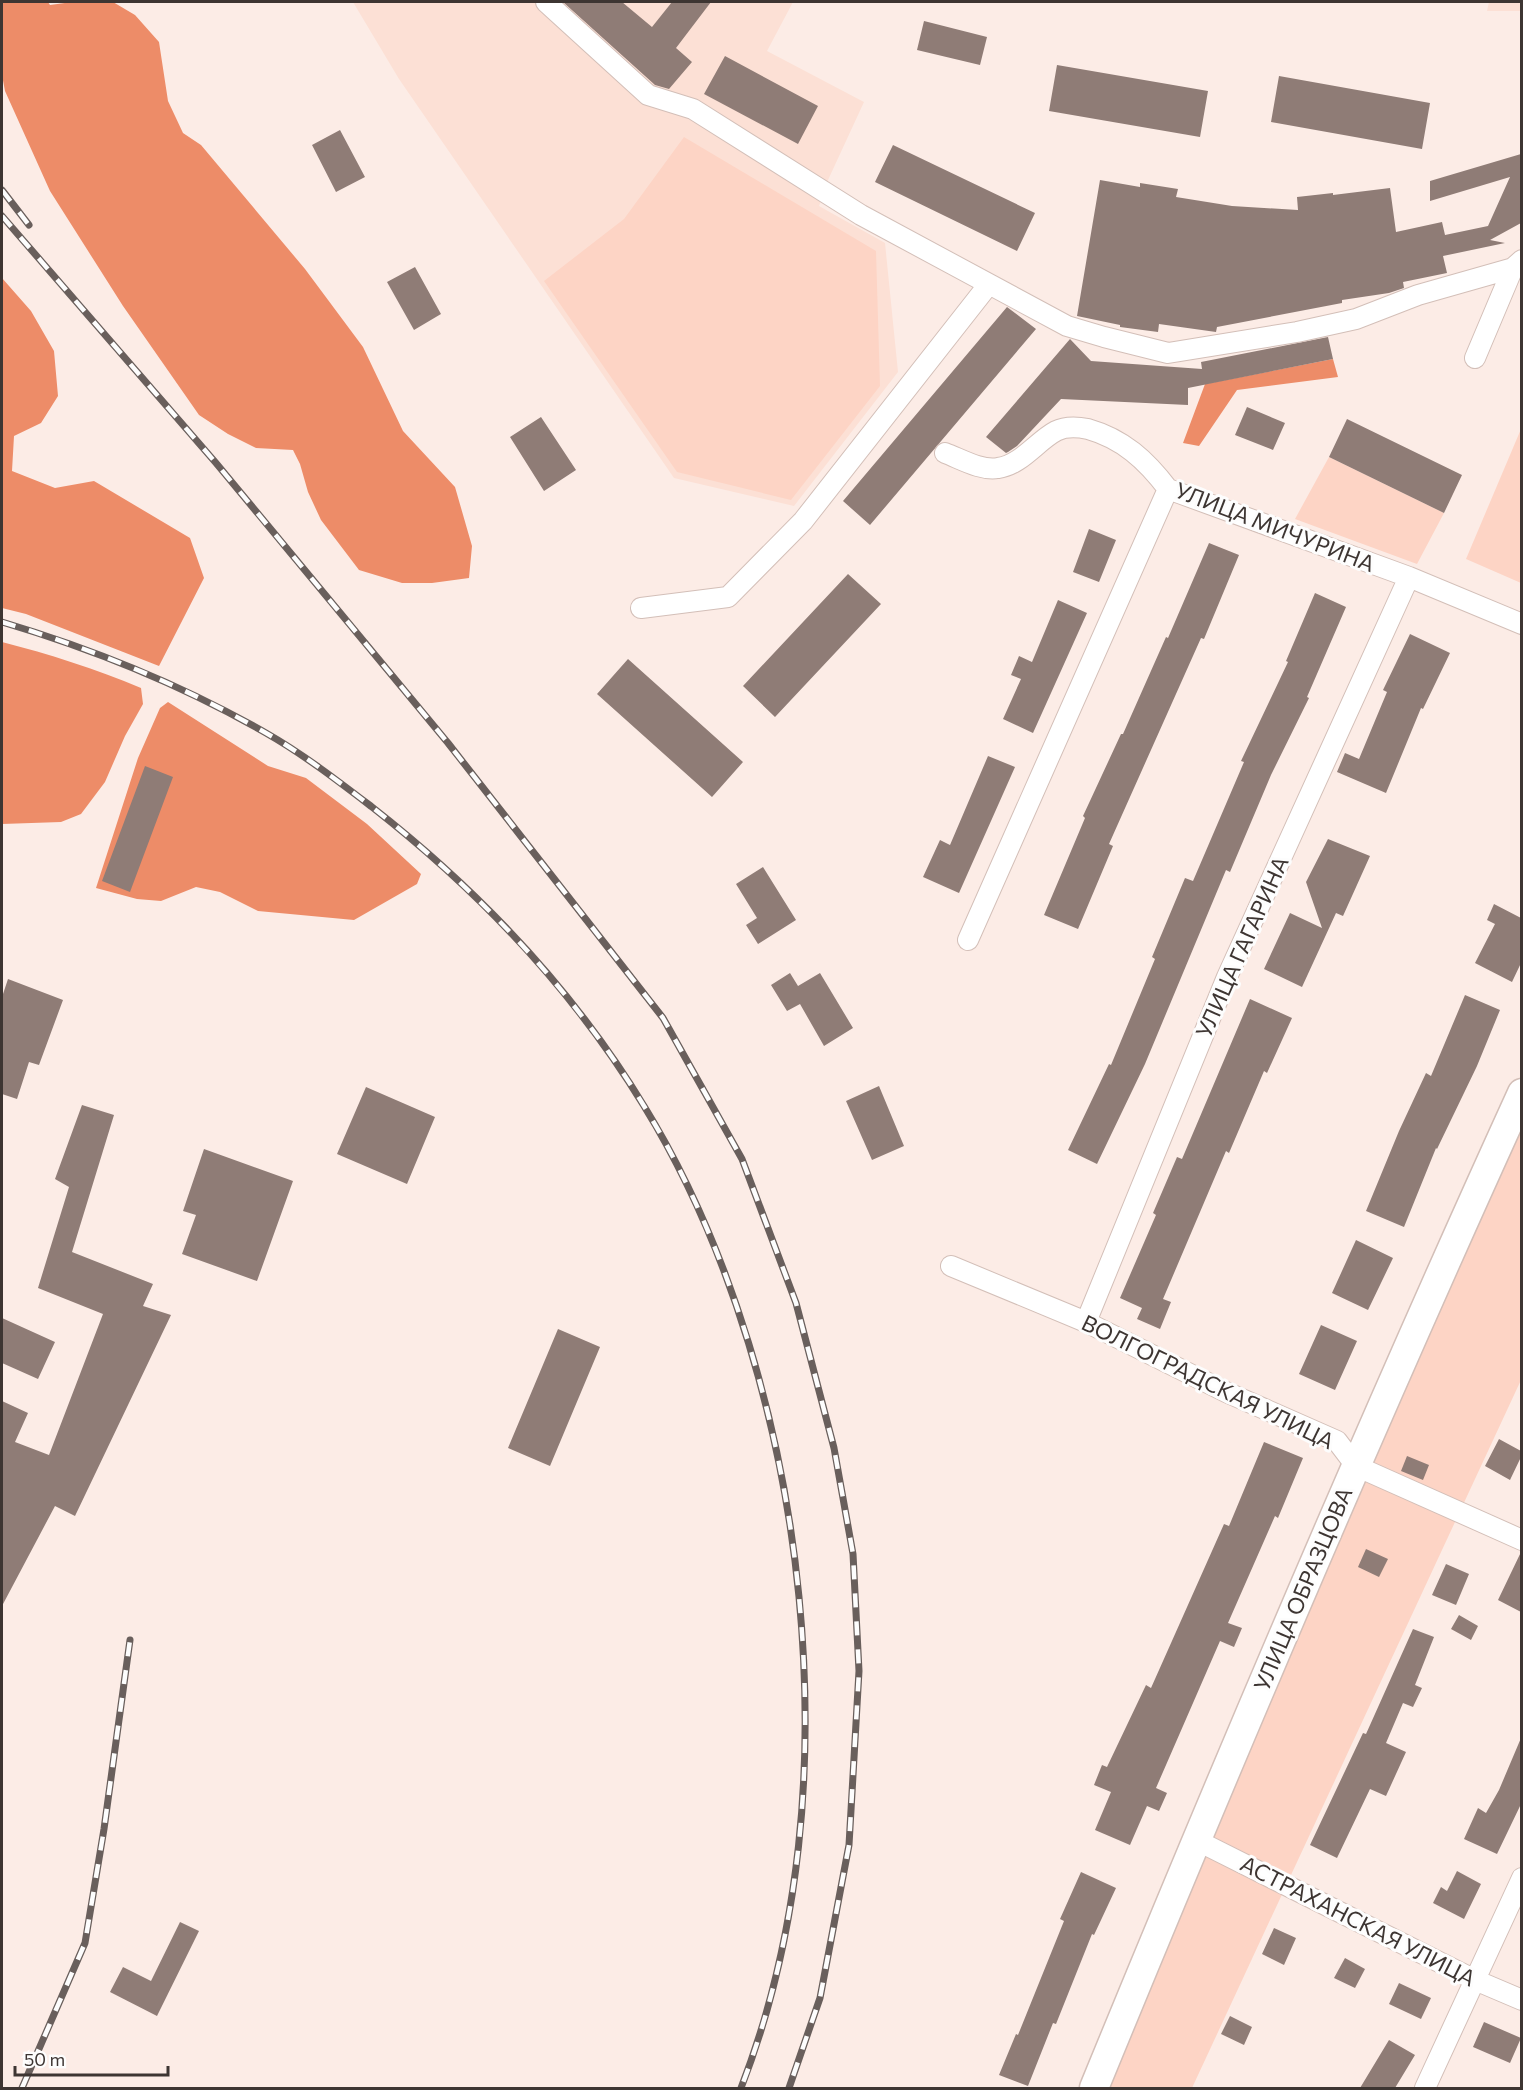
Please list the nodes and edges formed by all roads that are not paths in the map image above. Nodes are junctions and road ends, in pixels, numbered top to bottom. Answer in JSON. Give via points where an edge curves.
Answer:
{"nodes":[{"id":1,"x":546,"y":2,"type":"edge"},
{"id":2,"x":1517,"y":264,"type":"edge"},
{"id":3,"x":989,"y":284,"type":"junction"},
{"id":4,"x":1475,"y":358,"type":"dead end"},
{"id":5,"x":945,"y":453,"type":"dead end"},
{"id":6,"x":1168,"y":489,"type":"junction"},
{"id":7,"x":1409,"y":577,"type":"junction"},
{"id":8,"x":642,"y":608,"type":"dead end"},
{"id":9,"x":1521,"y":624,"type":"edge"},
{"id":10,"x":968,"y":940,"type":"dead end"},
{"id":11,"x":1520,"y":1098,"type":"edge"},
{"id":12,"x":951,"y":1266,"type":"dead end"},
{"id":13,"x":1086,"y":1322,"type":"junction"},
{"id":14,"x":1356,"y":1466,"type":"junction"},
{"id":15,"x":1521,"y":1540,"type":"edge"},
{"id":16,"x":1196,"y":1840,"type":"junction"},
{"id":17,"x":1521,"y":1878,"type":"edge"},
{"id":18,"x":1475,"y":1980,"type":"junction"},
{"id":19,"x":1521,"y":2000,"type":"edge"},
{"id":20,"x":1094,"y":2088,"type":"edge"},
{"id":21,"x":1425,"y":2088,"type":"edge"}],
"edges":[{"from":1,"to":3,"type":"street","via":[[648,94],[693,109],[861,215]]},
{"from":2,"to":3,"type":"street","via":[[1356,319],[1168,353],[1067,326]]},
{"from":2,"to":4,"type":"street"},
{"from":3,"to":8,"type":"street","via":[[808,515],[728,597]]},
{"from":5,"to":6,"type":"street","name":"УЛИЦА МИЧУРИНА","via":[[978,466],[998,468],[1014,462],[1058,430],[1077,427],[1107,434],[1154,470]]},
{"from":6,"to":7,"type":"street","name":"УЛИЦА МИЧУРИНА"},
{"from":6,"to":10,"type":"street"},
{"from":7,"to":9,"type":"street","name":"УЛИЦА МИЧУРИНА"},
{"from":7,"to":13,"type":"street","name":"УЛИЦА ГАГАРИНА","via":[[1227,977]]},
{"from":11,"to":14,"type":"street","name":"УЛИЦА ОБРАЗЦОВА"},
{"from":12,"to":13,"type":"street","name":"ВОЛГОГРАДСКАЯ УЛИЦА"},
{"from":13,"to":14,"type":"street","name":"ВОЛГОГРАДСКАЯ УЛИЦА","via":[[1226,1392],[1337,1441]]},
{"from":14,"to":15,"type":"street","name":"ВОЛГОГРАДСКАЯ УЛИЦА"},
{"from":14,"to":16,"type":"street","name":"УЛИЦА ОБРАЗЦОВА"},
{"from":16,"to":18,"type":"street","name":"АСТРАХАНСКАЯ УЛИЦА"},
{"from":16,"to":20,"type":"street","name":"УЛИЦА ОБРАЗЦОВА"},
{"from":17,"to":18,"type":"street"},
{"from":18,"to":19,"type":"street","name":"АСТРАХАНСКАЯ УЛИЦА"},
{"from":18,"to":21,"type":"street"}]}
